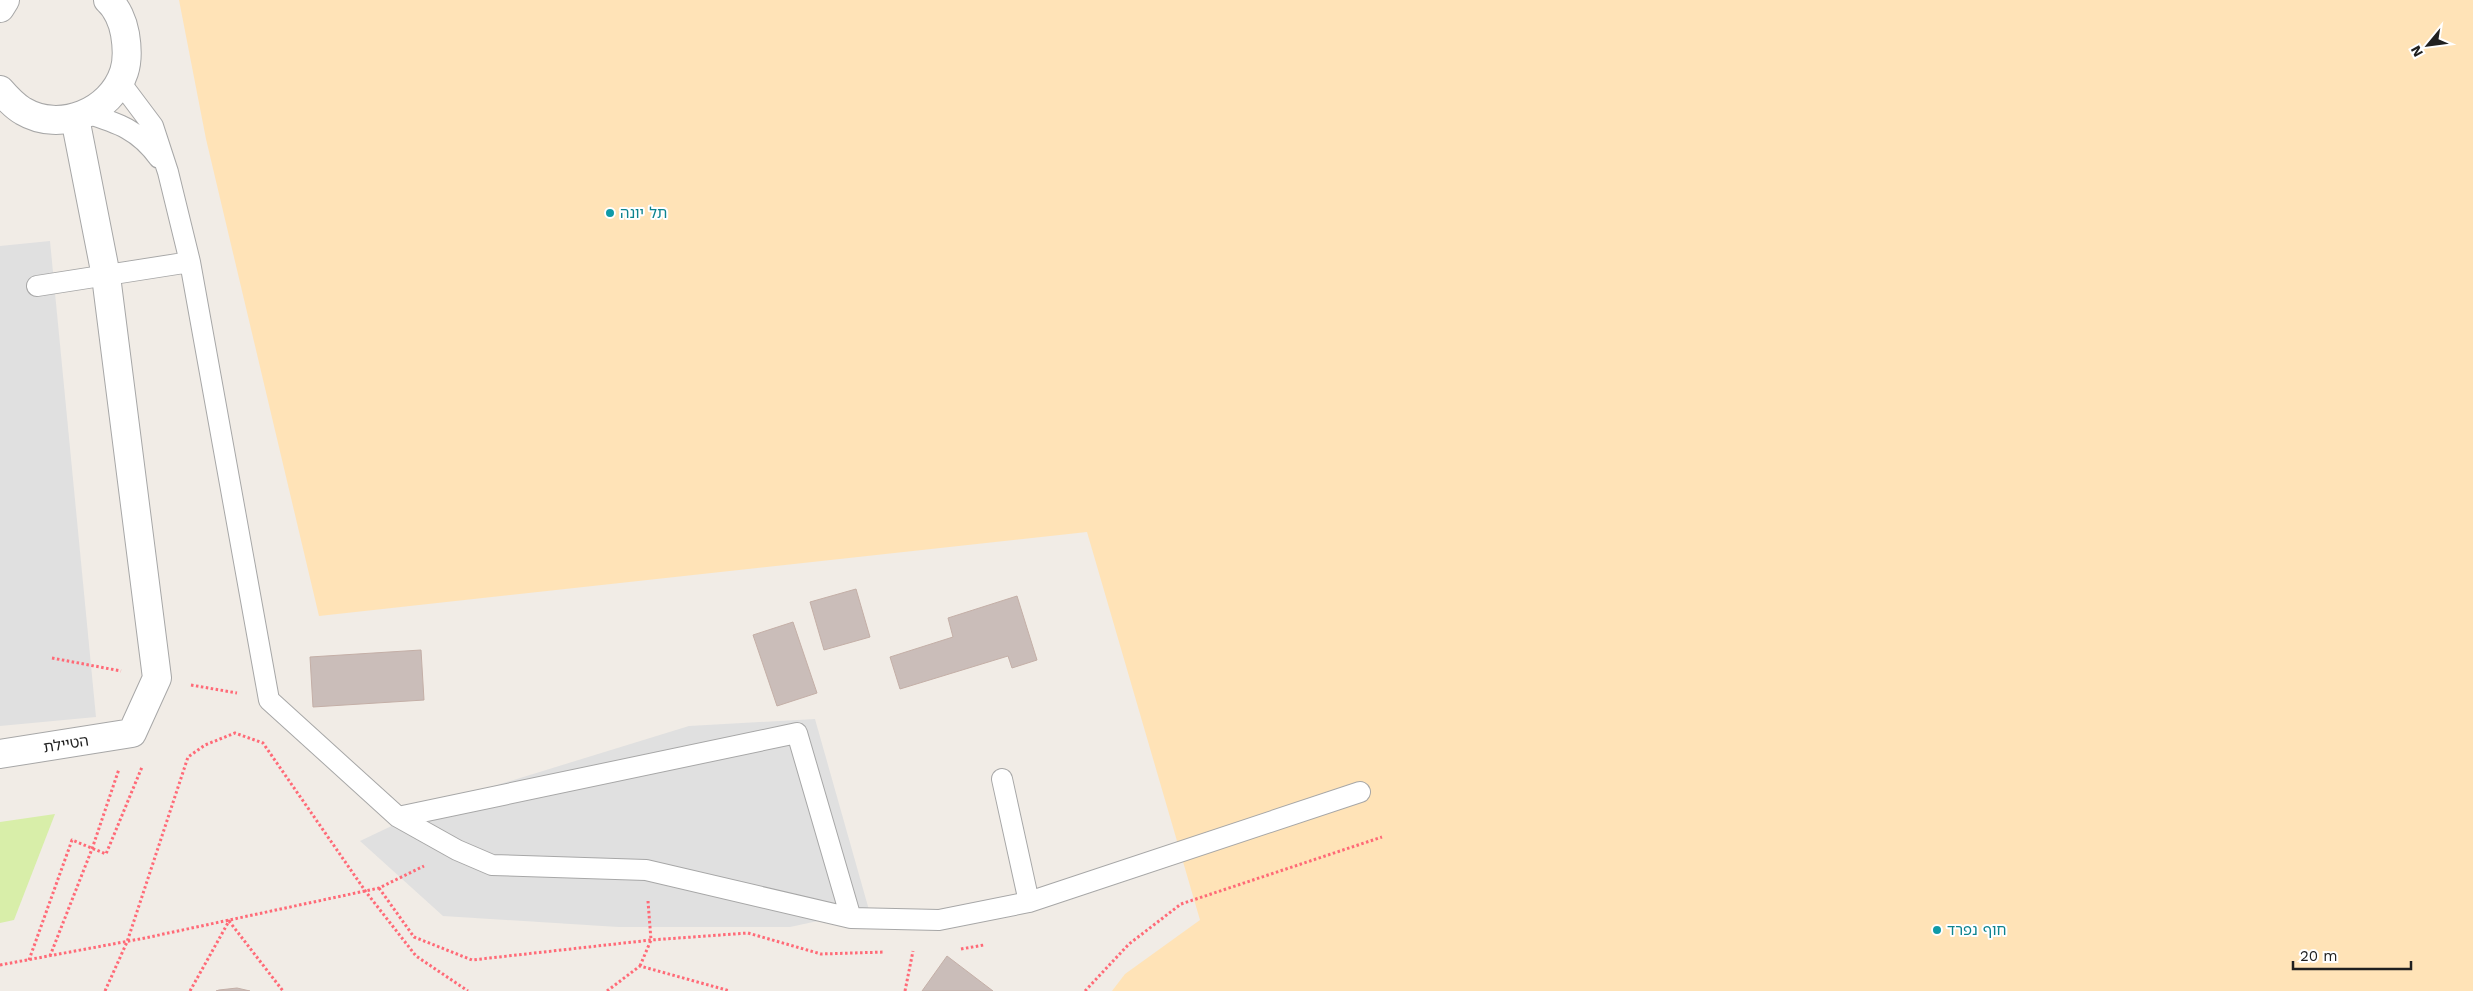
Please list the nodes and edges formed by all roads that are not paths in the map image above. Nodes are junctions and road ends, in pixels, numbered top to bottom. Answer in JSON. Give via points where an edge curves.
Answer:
{"nodes":[{"id":1,"x":5,"y":0,"type":"edge"},
{"id":2,"x":110,"y":1,"type":"edge"},
{"id":3,"x":0,"y":8,"type":"edge"},
{"id":4,"x":120,"y":82,"type":"junction"},
{"id":5,"x":0,"y":90,"type":"edge"},
{"id":6,"x":81,"y":116,"type":"junction"},
{"id":7,"x":168,"y":172,"type":"junction"},
{"id":8,"x":190,"y":262,"type":"junction"},
{"id":9,"x":106,"y":276,"type":"junction"},
{"id":10,"x":37,"y":286,"type":"dead end"},
{"id":11,"x":0,"y":754,"type":"edge"},
{"id":12,"x":1002,"y":780,"type":"dead end"},
{"id":13,"x":1360,"y":792,"type":"dead end"},
{"id":14,"x":398,"y":817,"type":"junction"},
{"id":15,"x":1029,"y":902,"type":"junction"},
{"id":16,"x":852,"y":918,"type":"junction"}],
"edges":[{"from":1,"to":3,"type":"street"},
{"from":2,"to":4,"type":"street","via":[[124,24],[128,48]]},
{"from":4,"to":6,"type":"street","via":[[106,100]]},
{"from":4,"to":7,"type":"lane","via":[[153,126]]},
{"from":5,"to":6,"type":"street","via":[[24,112],[57,120]]},
{"from":6,"to":7,"type":"lane","via":[[118,123],[147,142]]},
{"from":6,"to":9,"type":"street"},
{"from":7,"to":8,"type":"lane"},
{"from":8,"to":9,"type":"lane"},
{"from":8,"to":14,"type":"lane","via":[[269,700]]},
{"from":9,"to":10,"type":"lane"},
{"from":9,"to":11,"type":"street","name":"הטיילת","via":[[157,678],[132,733]]},
{"from":12,"to":15,"type":"lane"},
{"from":13,"to":15,"type":"lane"},
{"from":14,"to":16,"type":"lane","via":[[456,850],[492,865],[646,870]]},
{"from":14,"to":16,"type":"lane","via":[[798,733]]},
{"from":15,"to":16,"type":"lane","via":[[939,920]]}]}
